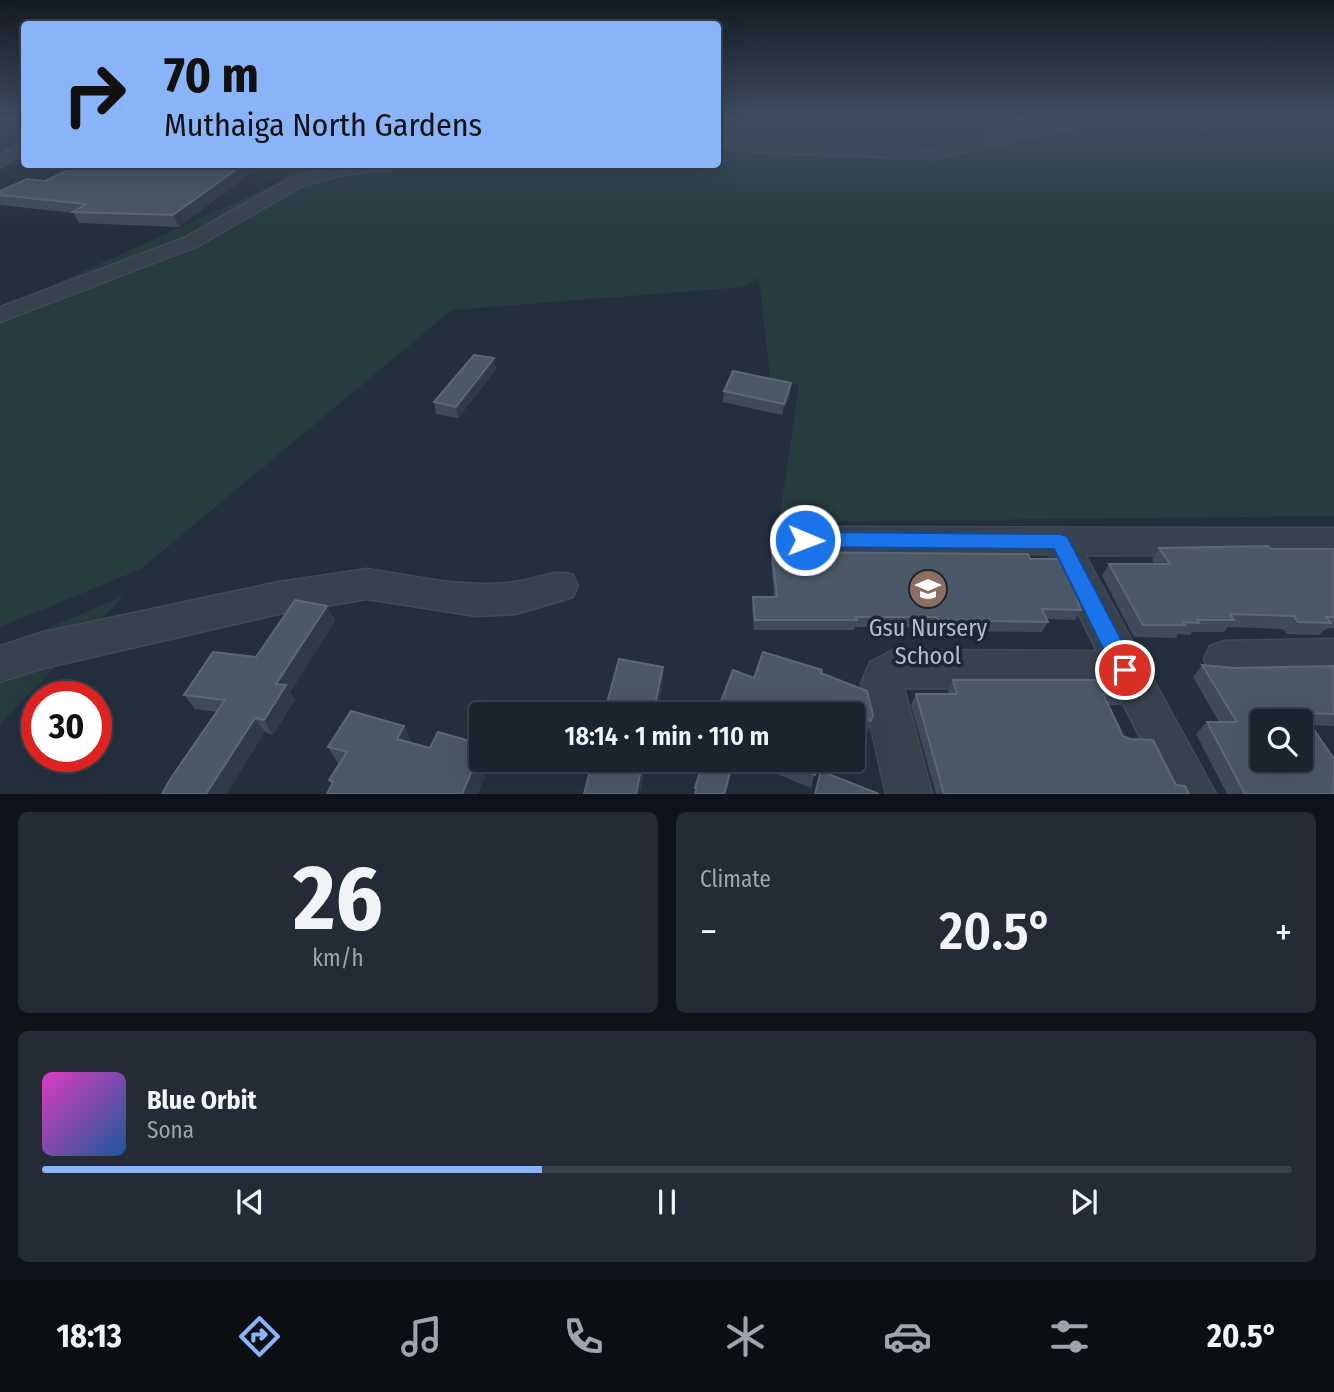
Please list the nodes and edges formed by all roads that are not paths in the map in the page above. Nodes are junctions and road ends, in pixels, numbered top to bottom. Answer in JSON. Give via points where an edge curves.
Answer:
{"nodes":[{"id":1,"x":359,"y":168,"type":"edge"},
{"id":2,"x":0,"y":315,"type":"edge"},
{"id":3,"x":805,"y":540,"type":"dead end"},
{"id":4,"x":1060,"y":542,"type":"junction"},
{"id":5,"x":1334,"y":542,"type":"edge"},
{"id":6,"x":560,"y":586,"type":"dead end"},
{"id":7,"x":1334,"y":657,"type":"edge"},
{"id":8,"x":1224,"y":659,"type":"dead end"},
{"id":9,"x":0,"y":664,"type":"edge"},
{"id":10,"x":1125,"y":670,"type":"junction"},
{"id":11,"x":909,"y":793,"type":"edge"},
{"id":12,"x":1193,"y":793,"type":"edge"}],
"edges":[{"from":1,"to":2,"type":"street","via":[[296,182],[191,242]]},
{"from":3,"to":4,"type":"street"},
{"from":4,"to":5,"type":"street"},
{"from":4,"to":10,"type":"street"},
{"from":6,"to":9,"type":"street","via":[[516,598],[476,600],[367,584],[265,601]]},
{"from":7,"to":8,"type":"street"},
{"from":10,"to":11,"type":"street","via":[[893,669],[884,675],[883,684]]},
{"from":10,"to":12,"type":"street"}]}
